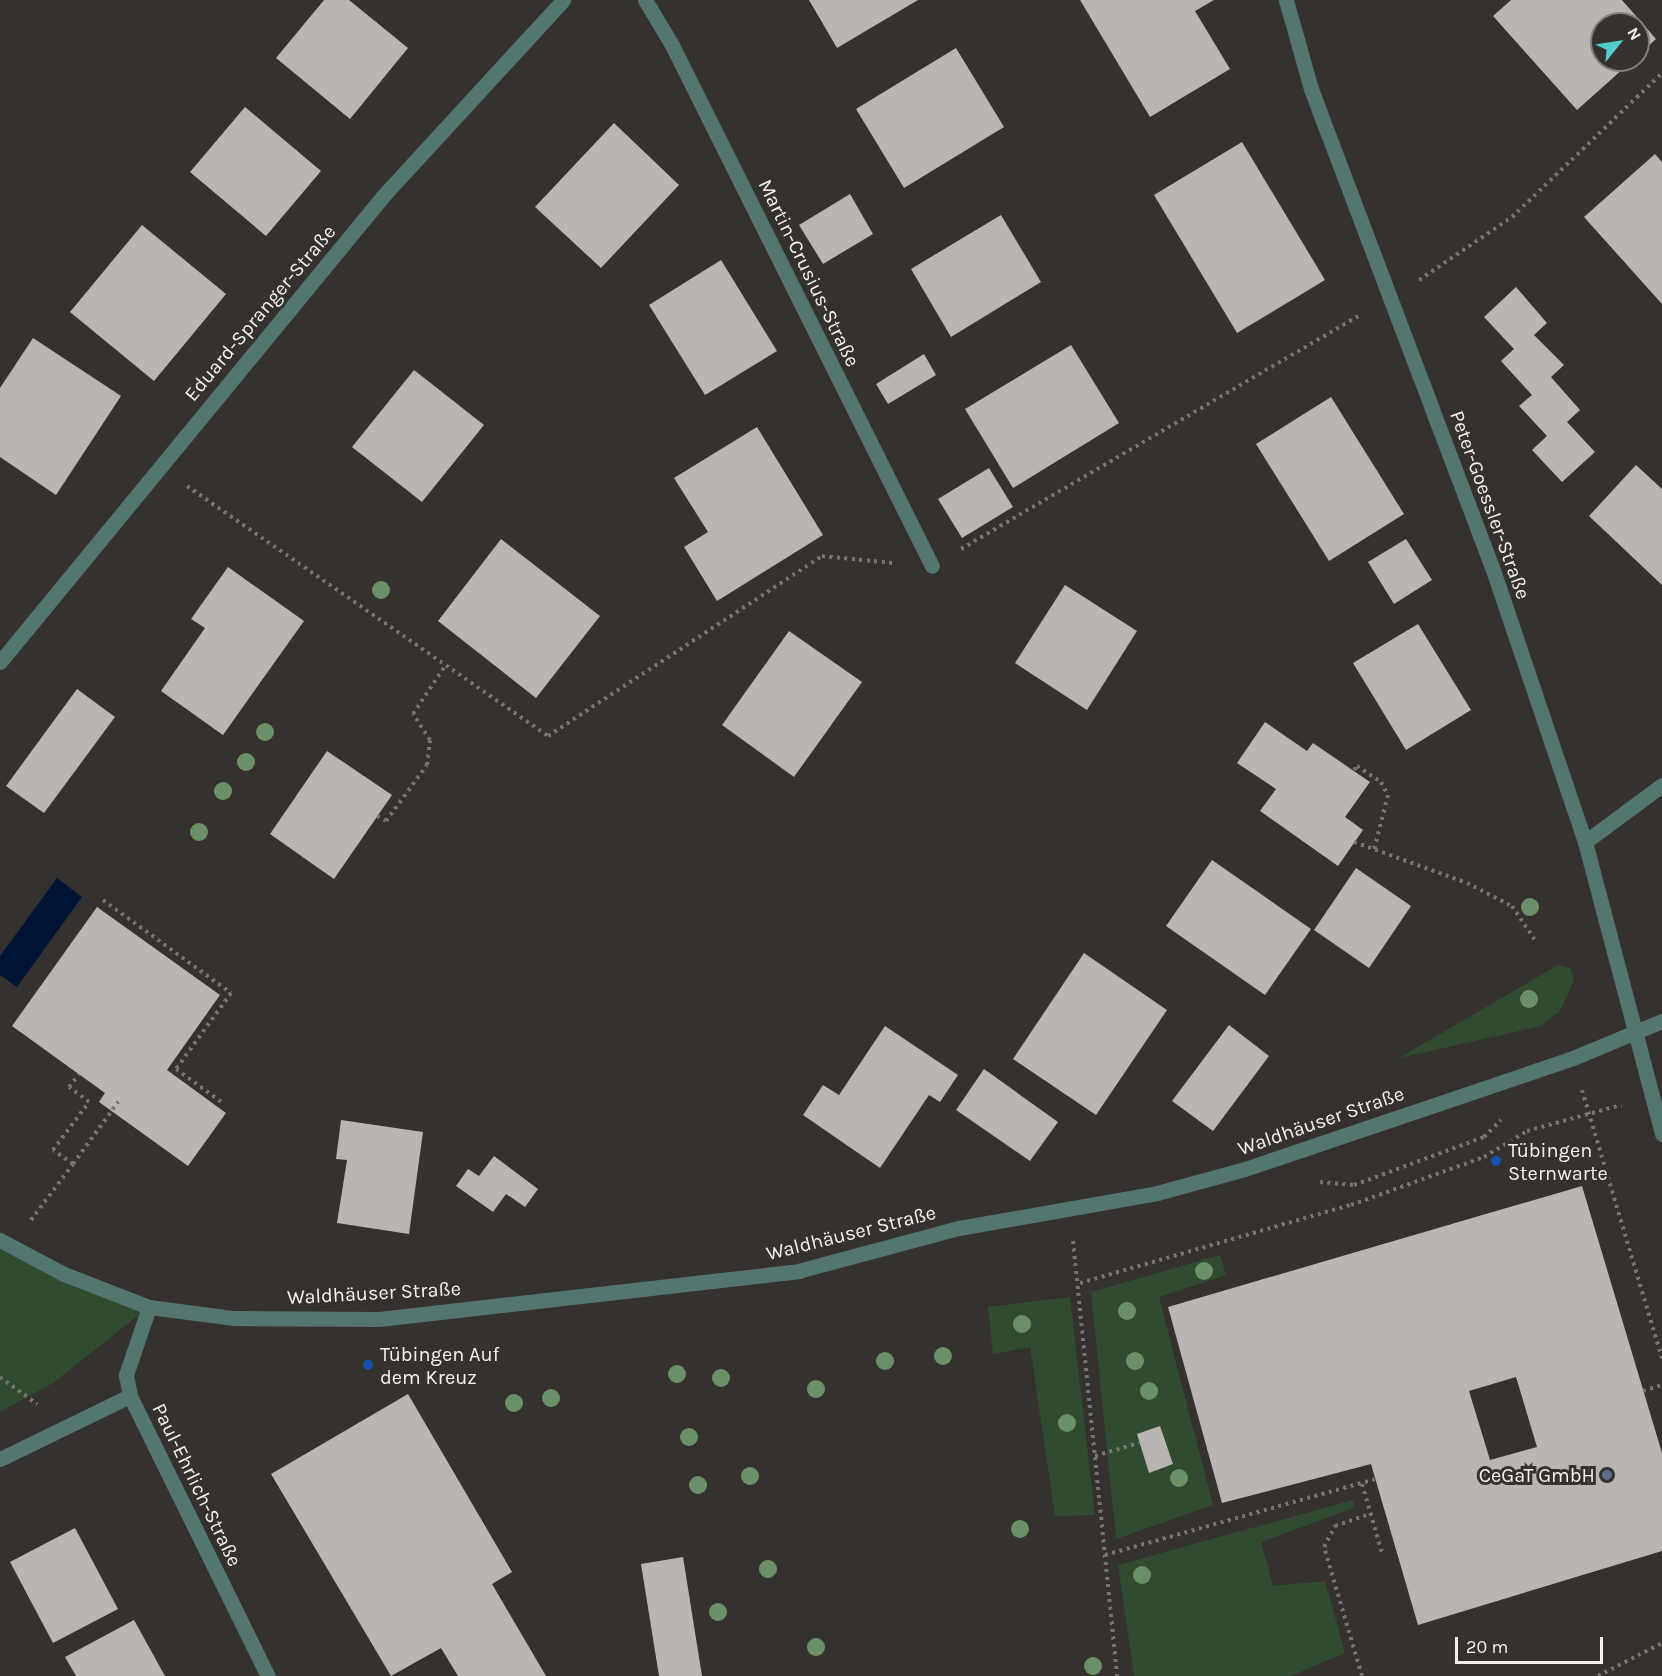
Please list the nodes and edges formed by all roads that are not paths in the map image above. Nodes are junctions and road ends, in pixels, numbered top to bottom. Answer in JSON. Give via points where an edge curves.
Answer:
{"nodes":[{"id":1,"x":563,"y":0,"type":"edge"},
{"id":2,"x":645,"y":0,"type":"edge"},
{"id":3,"x":1286,"y":0,"type":"edge"},
{"id":4,"x":932,"y":566,"type":"dead end"},
{"id":5,"x":0,"y":662,"type":"edge"},
{"id":6,"x":1662,"y":785,"type":"edge"},
{"id":7,"x":1585,"y":842,"type":"junction"},
{"id":8,"x":1662,"y":1021,"type":"edge"},
{"id":9,"x":1631,"y":1031,"type":"junction"},
{"id":10,"x":1662,"y":1134,"type":"edge"},
{"id":11,"x":5,"y":1243,"type":"edge"},
{"id":12,"x":149,"y":1307,"type":"junction"},
{"id":13,"x":130,"y":1396,"type":"junction"},
{"id":14,"x":0,"y":1459,"type":"edge"},
{"id":15,"x":268,"y":1676,"type":"edge"}],
"edges":[{"from":1,"to":5,"type":"street","name":"Eduard-Spranger-Straße","via":[[390,188]]},
{"from":2,"to":4,"type":"street","name":"Martin-Crusius-Straße","via":[[672,45]]},
{"from":3,"to":7,"type":"street","name":"Peter-Goessler-Straße","via":[[1311,89],[1493,570]]},
{"from":6,"to":7,"type":"street"},
{"from":7,"to":9,"type":"street","name":"Peter-Goessler-Straße"},
{"from":8,"to":9,"type":"street","name":"Waldhäuser Straße"},
{"from":9,"to":10,"type":"street"},
{"from":9,"to":12,"type":"street","name":"Waldhäuser Straße","via":[[1573,1058],[1256,1166],[1068,1209],[958,1228],[798,1271],[339,1321],[234,1318]]},
{"from":11,"to":12,"type":"street","name":"Waldhäuser Straße","via":[[64,1274]]},
{"from":12,"to":13,"type":"street","name":"Paul-Ehrlich-Straße","via":[[126,1375]]},
{"from":13,"to":14,"type":"street"},
{"from":13,"to":15,"type":"street","name":"Paul-Ehrlich-Straße"}]}
